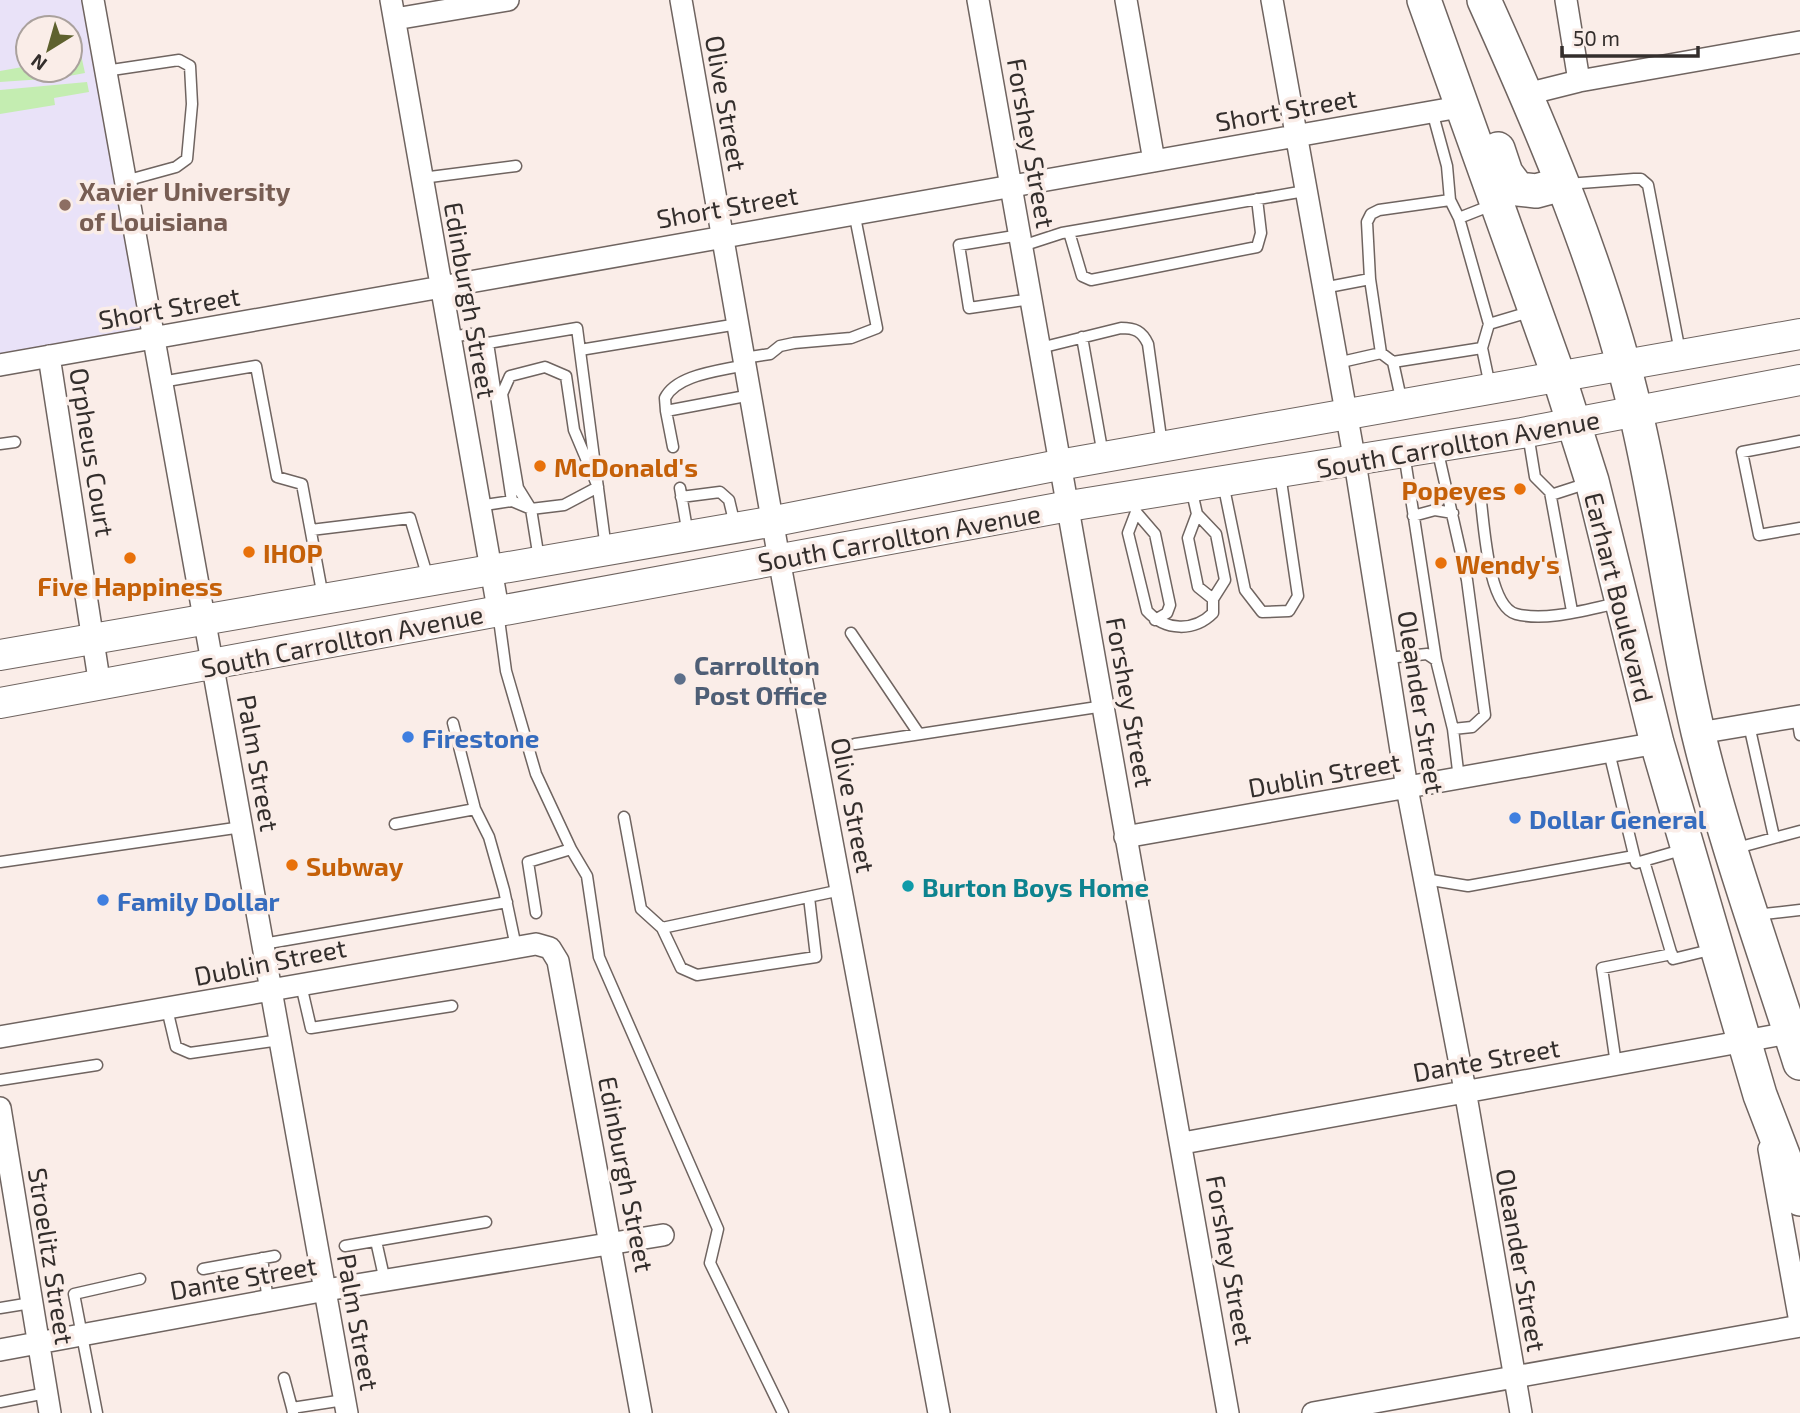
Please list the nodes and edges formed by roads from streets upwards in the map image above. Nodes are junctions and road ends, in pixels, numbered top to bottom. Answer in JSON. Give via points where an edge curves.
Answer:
{"nodes":[{"id":1,"x":93,"y":0,"type":"edge"},
{"id":2,"x":508,"y":0,"type":"edge"},
{"id":3,"x":681,"y":0,"type":"edge"},
{"id":4,"x":978,"y":0,"type":"edge"},
{"id":5,"x":1126,"y":0,"type":"edge"},
{"id":6,"x":1272,"y":0,"type":"edge"},
{"id":7,"x":1467,"y":0,"type":"edge"},
{"id":8,"x":1484,"y":0,"type":"edge"},
{"id":9,"x":1566,"y":0,"type":"edge"},
{"id":10,"x":1429,"y":8,"type":"edge"},
{"id":11,"x":393,"y":10,"type":"edge"},
{"id":12,"x":1800,"y":42,"type":"edge"},
{"id":13,"x":1521,"y":81,"type":"junction"},
{"id":14,"x":1579,"y":81,"type":"junction"},
{"id":15,"x":1465,"y":106,"type":"junction"},
{"id":16,"x":1295,"y":136,"type":"junction"},
{"id":17,"x":1154,"y":161,"type":"junction"},
{"id":18,"x":1012,"y":184,"type":"junction"},
{"id":19,"x":1562,"y":184,"type":"junction"},
{"id":20,"x":722,"y":236,"type":"junction"},
{"id":21,"x":440,"y":285,"type":"junction"},
{"id":22,"x":1800,"y":334,"type":"edge"},
{"id":23,"x":153,"y":340,"type":"junction"},
{"id":24,"x":1759,"y":341,"type":"junction"},
{"id":25,"x":49,"y":356,"type":"junction"},
{"id":26,"x":0,"y":365,"type":"edge"},
{"id":27,"x":1623,"y":367,"type":"junction"},
{"id":28,"x":1559,"y":377,"type":"junction"},
{"id":29,"x":1800,"y":380,"type":"edge"},
{"id":30,"x":1767,"y":386,"type":"junction"},
{"id":31,"x":1636,"y":413,"type":"junction"},
{"id":32,"x":1346,"y":415,"type":"junction"},
{"id":33,"x":1572,"y":424,"type":"junction"},
{"id":34,"x":1354,"y":462,"type":"junction"},
{"id":35,"x":1059,"y":465,"type":"junction"},
{"id":36,"x":1069,"y":506,"type":"junction"},
{"id":37,"x":775,"y":521,"type":"junction"},
{"id":38,"x":779,"y":559,"type":"junction"},
{"id":39,"x":489,"y":568,"type":"junction"},
{"id":40,"x":498,"y":610,"type":"junction"},
{"id":41,"x":205,"y":620,"type":"junction"},
{"id":42,"x":94,"y":638,"type":"junction"},
{"id":43,"x":0,"y":655,"type":"edge"},
{"id":44,"x":213,"y":666,"type":"junction"},
{"id":45,"x":100,"y":686,"type":"junction"},
{"id":46,"x":0,"y":703,"type":"edge"},
{"id":47,"x":1799,"y":723,"type":"edge"},
{"id":48,"x":1699,"y":733,"type":"junction"},
{"id":49,"x":1657,"y":743,"type":"junction"},
{"id":50,"x":1407,"y":789,"type":"junction"},
{"id":51,"x":1125,"y":837,"type":"junction"},
{"id":52,"x":550,"y":948,"type":"joint"},
{"id":53,"x":271,"y":991,"type":"junction"},
{"id":54,"x":0,"y":1037,"type":"edge"},
{"id":55,"x":1745,"y":1042,"type":"junction"},
{"id":56,"x":1797,"y":1042,"type":"edge"},
{"id":57,"x":1465,"y":1090,"type":"junction"},
{"id":58,"x":1760,"y":1095,"type":"junction"},
{"id":59,"x":0,"y":1108,"type":"edge"},
{"id":60,"x":1182,"y":1143,"type":"junction"},
{"id":61,"x":1800,"y":1199,"type":"edge"},
{"id":62,"x":663,"y":1235,"type":"dead end"},
{"id":63,"x":611,"y":1245,"type":"junction"},
{"id":64,"x":326,"y":1290,"type":"junction"},
{"id":65,"x":1800,"y":1324,"type":"edge"},
{"id":66,"x":37,"y":1344,"type":"junction"},
{"id":67,"x":0,"y":1350,"type":"edge"},
{"id":68,"x":1514,"y":1377,"type":"junction"},
{"id":69,"x":48,"y":1403,"type":"edge"},
{"id":70,"x":345,"y":1407,"type":"edge"},
{"id":71,"x":641,"y":1413,"type":"edge"},
{"id":72,"x":939,"y":1413,"type":"edge"},
{"id":73,"x":1228,"y":1413,"type":"edge"},
{"id":74,"x":1313,"y":1413,"type":"edge"},
{"id":75,"x":1521,"y":1413,"type":"edge"}],
"edges":[{"from":1,"to":23,"type":"street","name":"Palm Street"},
{"from":2,"to":11,"type":"street"},
{"from":3,"to":20,"type":"street","name":"Olive Street"},
{"from":4,"to":18,"type":"street","name":"Forshey Street"},
{"from":5,"to":17,"type":"street"},
{"from":6,"to":16,"type":"street","name":"Oleander Street"},
{"from":7,"to":13,"type":"main road"},
{"from":8,"to":13,"type":"main road","name":"Earhart Boulevard"},
{"from":9,"to":14,"type":"street"},
{"from":10,"to":15,"type":"main road","name":"Earhart Boulevard"},
{"from":11,"to":21,"type":"street","name":"Edinburgh Street"},
{"from":12,"to":14,"type":"street"},
{"from":13,"to":14,"type":"street"},
{"from":13,"to":19,"type":"main road","name":"Earhart Boulevard"},
{"from":15,"to":16,"type":"street","name":"Short Street"},
{"from":15,"to":19,"type":"main road","via":[[1494,140],[1506,173],[1518,189],[1536,191]]},
{"from":15,"to":28,"type":"main road","name":"Earhart Boulevard"},
{"from":16,"to":17,"type":"street","name":"Short Street"},
{"from":16,"to":32,"type":"street","name":"Oleander Street"},
{"from":17,"to":18,"type":"street","name":"Short Street"},
{"from":18,"to":20,"type":"street","name":"Short Street"},
{"from":18,"to":35,"type":"street","name":"Forshey Street"},
{"from":19,"to":27,"type":"main road","name":"Earhart Boulevard"},
{"from":20,"to":21,"type":"street","name":"Short Street"},
{"from":20,"to":37,"type":"street","name":"Olive Street"},
{"from":21,"to":23,"type":"street","name":"Short Street"},
{"from":21,"to":39,"type":"street","name":"Edinburgh Street"},
{"from":22,"to":24,"type":"main road","name":"South Carrollton Avenue"},
{"from":23,"to":25,"type":"street","name":"Short Street"},
{"from":23,"to":41,"type":"street","name":"Palm Street"},
{"from":24,"to":27,"type":"main road","name":"South Carrollton Avenue"},
{"from":24,"to":30,"type":"main road"},
{"from":25,"to":26,"type":"street","name":"Short Street"},
{"from":25,"to":42,"type":"street","name":"Orpheus Court"},
{"from":27,"to":28,"type":"main road","name":"South Carrollton Avenue"},
{"from":27,"to":31,"type":"main road","name":"Earhart Boulevard"},
{"from":28,"to":32,"type":"main road","name":"South Carrollton Avenue"},
{"from":28,"to":33,"type":"main road","name":"Earhart Boulevard"},
{"from":29,"to":30,"type":"main road","name":"South Carrollton Avenue"},
{"from":30,"to":31,"type":"main road","name":"South Carrollton Avenue"},
{"from":31,"to":33,"type":"main road","name":"South Carrollton Avenue"},
{"from":31,"to":48,"type":"main road","name":"Earhart Boulevard"},
{"from":32,"to":34,"type":"street","name":"Oleander Street"},
{"from":32,"to":35,"type":"main road","name":"South Carrollton Avenue"},
{"from":33,"to":34,"type":"main road","name":"South Carrollton Avenue"},
{"from":33,"to":49,"type":"main road","name":"Earhart Boulevard","via":[[1592,481]]},
{"from":34,"to":36,"type":"main road","name":"South Carrollton Avenue","via":[[1223,483],[1194,501]]},
{"from":34,"to":50,"type":"street","name":"Oleander Street"},
{"from":35,"to":36,"type":"street","name":"Forshey Street"},
{"from":35,"to":37,"type":"main road","name":"South Carrollton Avenue"},
{"from":36,"to":38,"type":"main road","name":"South Carrollton Avenue"},
{"from":36,"to":51,"type":"street","name":"Forshey Street"},
{"from":37,"to":38,"type":"street","name":"Olive Street"},
{"from":37,"to":39,"type":"main road","name":"South Carrollton Avenue"},
{"from":38,"to":40,"type":"main road","name":"South Carrollton Avenue"},
{"from":38,"to":72,"type":"street","name":"Olive Street"},
{"from":39,"to":40,"type":"street","name":"Edinburgh Street"},
{"from":39,"to":41,"type":"main road","name":"South Carrollton Avenue"},
{"from":40,"to":44,"type":"main road","name":"South Carrollton Avenue"},
{"from":41,"to":42,"type":"main road","name":"South Carrollton Avenue"},
{"from":41,"to":44,"type":"street","name":"Palm Street"},
{"from":42,"to":43,"type":"main road","name":"South Carrollton Avenue"},
{"from":42,"to":45,"type":"street","name":"Orpheus Court"},
{"from":44,"to":45,"type":"main road","name":"South Carrollton Avenue"},
{"from":44,"to":53,"type":"street","name":"Palm Street"},
{"from":45,"to":46,"type":"main road","name":"South Carrollton Avenue"},
{"from":47,"to":48,"type":"street"},
{"from":48,"to":56,"type":"main road","name":"Earhart Boulevard","via":[[1731,850]]},
{"from":49,"to":50,"type":"street","name":"Dublin Street"},
{"from":49,"to":55,"type":"main road","name":"Earhart Boulevard"},
{"from":50,"to":51,"type":"street","name":"Dublin Street"},
{"from":50,"to":57,"type":"street","name":"Oleander Street"},
{"from":51,"to":60,"type":"street","name":"Forshey Street"},
{"from":52,"to":53,"type":"street","name":"Dublin Street","via":[[536,944],[516,947]]},
{"from":52,"to":63,"type":"street","name":"Edinburgh Street","via":[[558,961]]},
{"from":53,"to":54,"type":"street","name":"Dublin Street"},
{"from":53,"to":64,"type":"street","name":"Palm Street"},
{"from":55,"to":56,"type":"street","name":"Dante Street"},
{"from":55,"to":57,"type":"street","name":"Dante Street"},
{"from":55,"to":58,"type":"main road","name":"Earhart Boulevard"},
{"from":57,"to":60,"type":"street","name":"Dante Street"},
{"from":57,"to":68,"type":"street","name":"Oleander Street"},
{"from":58,"to":61,"type":"main road","name":"Earhart Boulevard"},
{"from":58,"to":65,"type":"street"},
{"from":59,"to":66,"type":"street","name":"Stroelitz Street"},
{"from":60,"to":73,"type":"street","name":"Forshey Street"},
{"from":62,"to":63,"type":"street","name":"Dante Street"},
{"from":63,"to":64,"type":"street","name":"Dante Street"},
{"from":63,"to":71,"type":"street","name":"Edinburgh Street"},
{"from":64,"to":66,"type":"street","name":"Dante Street"},
{"from":64,"to":70,"type":"street","name":"Palm Street"},
{"from":65,"to":68,"type":"street"},
{"from":66,"to":67,"type":"street","name":"Dante Street"},
{"from":66,"to":69,"type":"street","name":"Stroelitz Street"},
{"from":68,"to":74,"type":"street"},
{"from":68,"to":75,"type":"street","name":"Oleander Street"}]}
